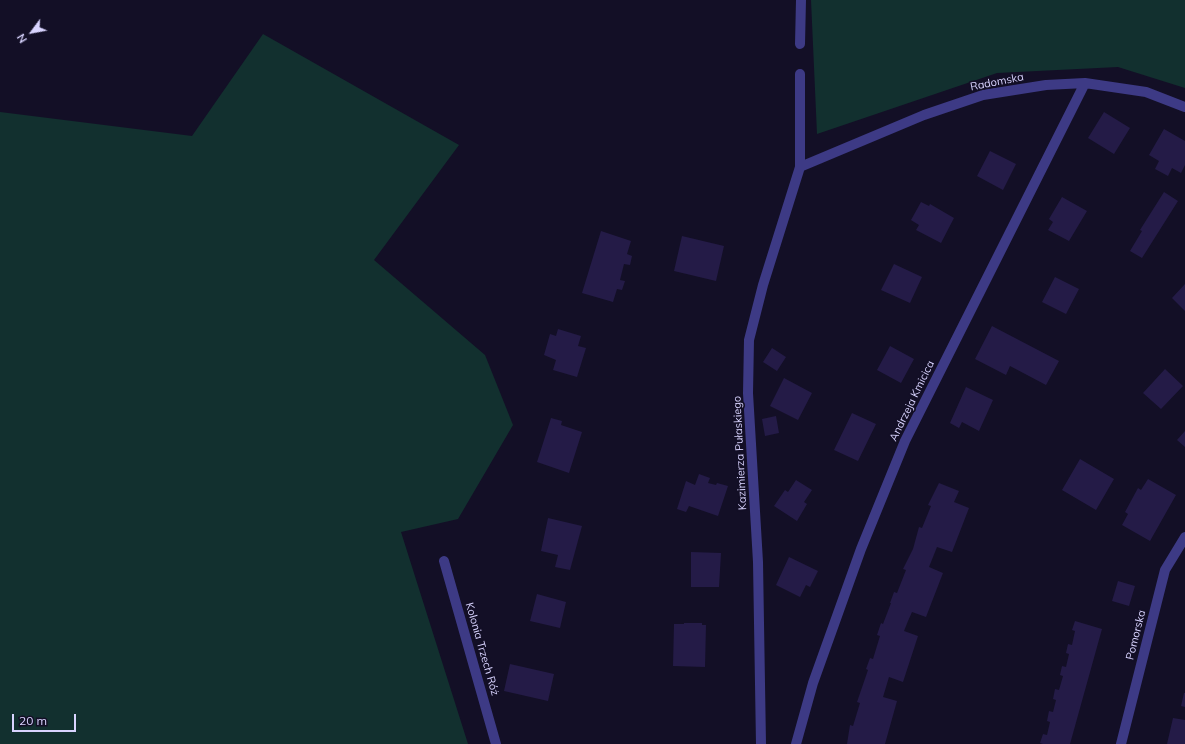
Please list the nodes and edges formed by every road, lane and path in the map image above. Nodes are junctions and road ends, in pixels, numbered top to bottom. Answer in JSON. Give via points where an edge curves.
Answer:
{"nodes":[{"id":1,"x":801,"y":0,"type":"edge"},
{"id":2,"x":800,"y":44,"type":"dead end"},
{"id":3,"x":800,"y":74,"type":"dead end"},
{"id":4,"x":1085,"y":83,"type":"junction"},
{"id":5,"x":1185,"y":107,"type":"edge"},
{"id":6,"x":800,"y":167,"type":"junction"},
{"id":7,"x":1185,"y":537,"type":"edge"},
{"id":8,"x":444,"y":561,"type":"dead end"},
{"id":9,"x":496,"y":744,"type":"edge"},
{"id":10,"x":761,"y":744,"type":"edge"},
{"id":11,"x":796,"y":744,"type":"edge"},
{"id":12,"x":1121,"y":744,"type":"edge"}],
"edges":[{"from":1,"to":2,"type":"street"},
{"from":3,"to":6,"type":"street","name":"Kazimierza Pułaskiego"},
{"from":4,"to":5,"type":"street","name":"Radomska","via":[[1146,92]]},
{"from":4,"to":6,"type":"street","name":"Radomska","via":[[1046,85],[983,95],[924,115]]},
{"from":4,"to":11,"type":"street","name":"Andrzeja Kmicica","via":[[905,441],[858,556],[813,683]]},
{"from":6,"to":10,"type":"street","name":"Kazimierza Pułaskiego","via":[[763,285],[749,340],[748,393],[758,562]]},
{"from":7,"to":12,"type":"street","name":"Pomorska","via":[[1165,570]]},
{"from":8,"to":9,"type":"street","name":"Kolonia Trzech Róż"}]}
